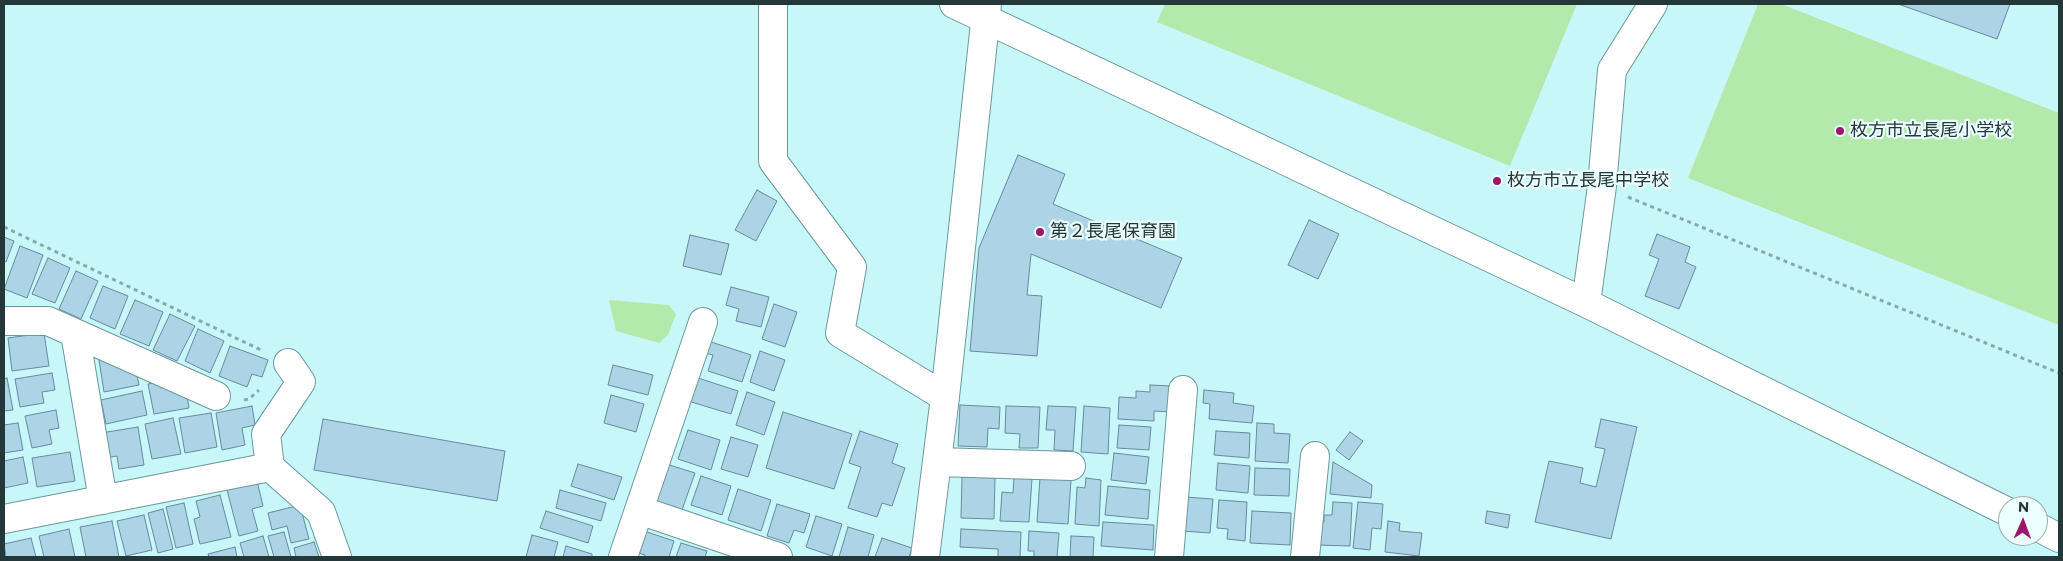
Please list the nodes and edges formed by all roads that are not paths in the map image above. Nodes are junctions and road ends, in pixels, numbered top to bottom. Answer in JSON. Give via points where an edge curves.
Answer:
{"nodes":[{"id":1,"x":773,"y":4,"type":"edge"},
{"id":2,"x":954,"y":4,"type":"edge"},
{"id":3,"x":1653,"y":4,"type":"edge"},
{"id":4,"x":986,"y":12,"type":"edge"},
{"id":5,"x":1586,"y":303,"type":"junction"},
{"id":6,"x":4,"y":321,"type":"edge"},
{"id":7,"x":703,"y":322,"type":"dead end"},
{"id":8,"x":75,"y":332,"type":"junction"},
{"id":9,"x":288,"y":363,"type":"road end"},
{"id":10,"x":1183,"y":390,"type":"dead end"},
{"id":11,"x":216,"y":396,"type":"road end"},
{"id":12,"x":945,"y":397,"type":"junction"},
{"id":13,"x":1315,"y":456,"type":"dead end"},
{"id":14,"x":937,"y":462,"type":"junction"},
{"id":15,"x":1071,"y":466,"type":"dead end"},
{"id":16,"x":270,"y":467,"type":"junction"},
{"id":17,"x":103,"y":500,"type":"junction"},
{"id":18,"x":1998,"y":507,"type":"edge"},
{"id":19,"x":639,"y":510,"type":"junction"},
{"id":20,"x":4,"y":519,"type":"edge"},
{"id":21,"x":929,"y":556,"type":"edge"},
{"id":22,"x":337,"y":557,"type":"edge"},
{"id":23,"x":623,"y":557,"type":"edge"},
{"id":24,"x":778,"y":557,"type":"edge"},
{"id":25,"x":1168,"y":557,"type":"edge"},
{"id":26,"x":1305,"y":557,"type":"edge"}],
"edges":[{"from":1,"to":12,"type":"street","via":[[773,161],[852,267],[840,333]]},
{"from":2,"to":4,"type":"street"},
{"from":3,"to":5,"type":"street","via":[[1612,70],[1602,186]]},
{"from":4,"to":5,"type":"street"},
{"from":4,"to":12,"type":"street"},
{"from":5,"to":18,"type":"street"},
{"from":6,"to":8,"type":"street","via":[[48,321]]},
{"from":7,"to":19,"type":"street"},
{"from":8,"to":11,"type":"street"},
{"from":8,"to":17,"type":"street"},
{"from":9,"to":16,"type":"street","via":[[301,382],[266,434]]},
{"from":10,"to":25,"type":"street"},
{"from":12,"to":14,"type":"street"},
{"from":13,"to":26,"type":"street"},
{"from":14,"to":15,"type":"street"},
{"from":14,"to":21,"type":"street"},
{"from":16,"to":17,"type":"street"},
{"from":16,"to":22,"type":"street","via":[[321,512]]},
{"from":17,"to":20,"type":"street"},
{"from":19,"to":23,"type":"street"},
{"from":19,"to":24,"type":"street"}]}
